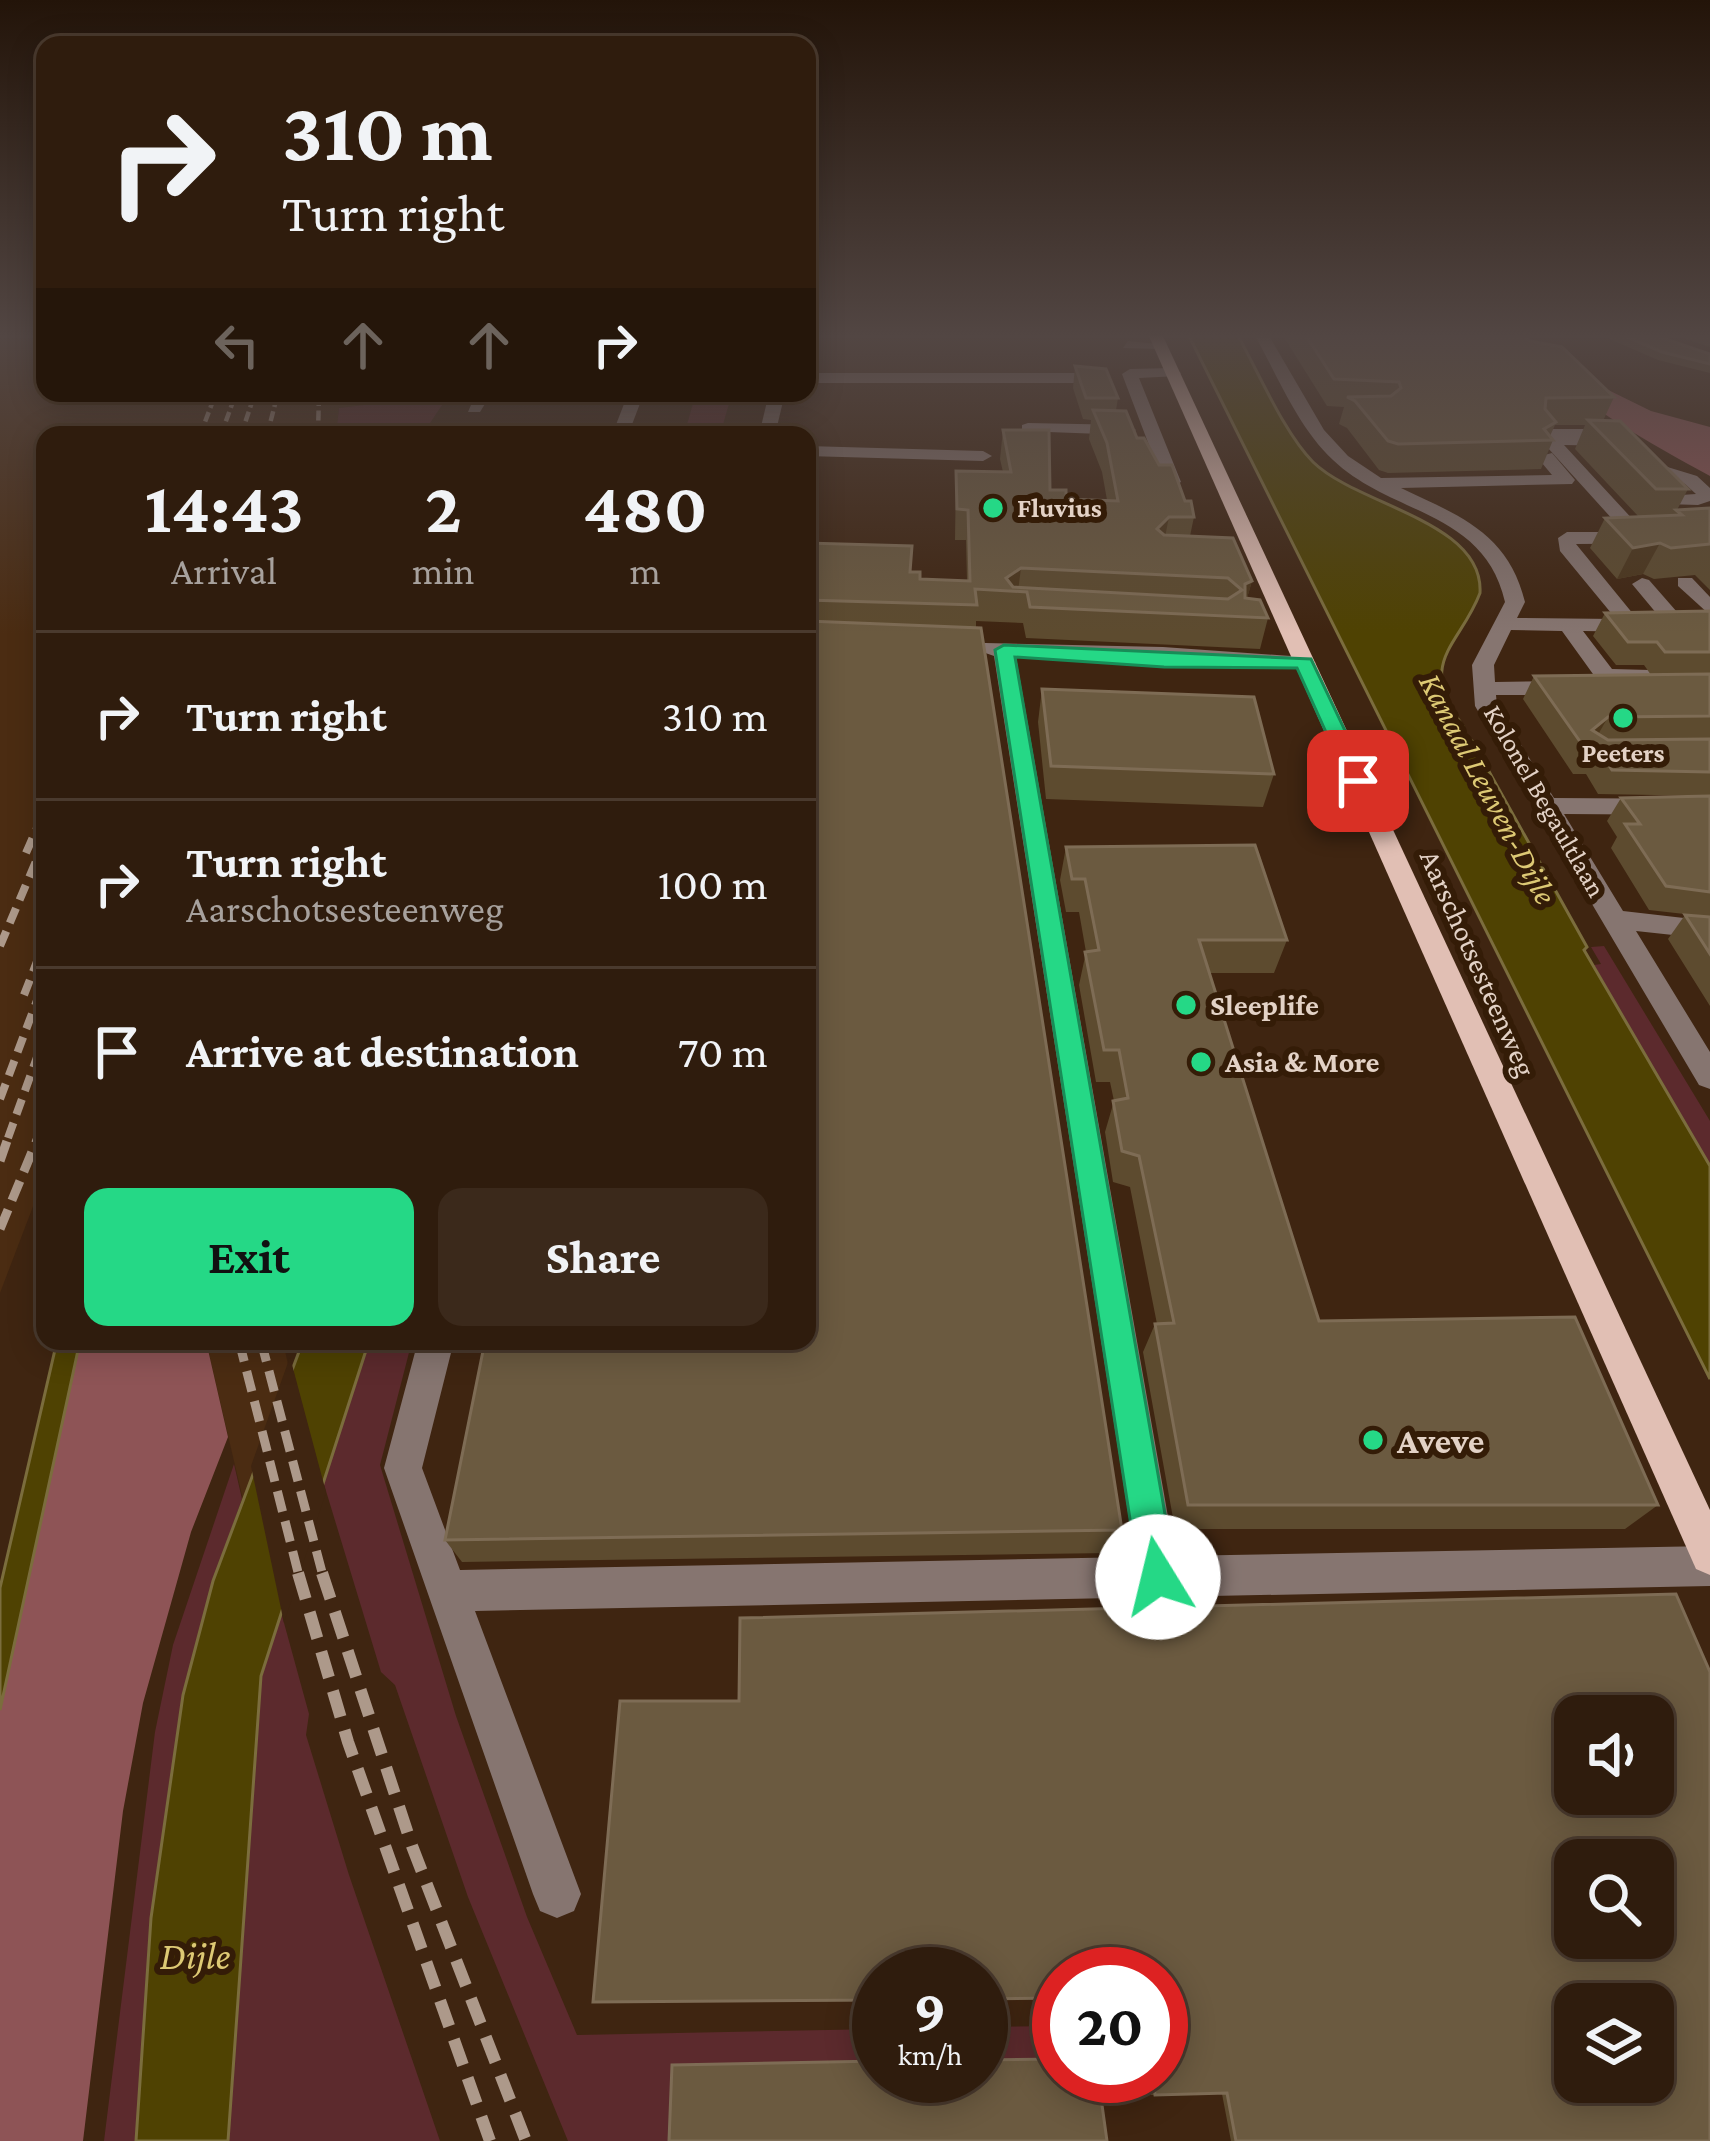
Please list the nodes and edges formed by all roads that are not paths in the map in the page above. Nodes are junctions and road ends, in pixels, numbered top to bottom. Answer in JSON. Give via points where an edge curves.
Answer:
{"nodes":[{"id":1,"x":1154,"y":434,"type":"edge"},
{"id":2,"x":1196,"y":434,"type":"edge"},
{"id":3,"x":1327,"y":434,"type":"edge"},
{"id":4,"x":1587,"y":434,"type":"edge"},
{"id":5,"x":1547,"y":436,"type":"junction"},
{"id":6,"x":816,"y":451,"type":"edge"},
{"id":7,"x":982,"y":456,"type":"dead end"},
{"id":8,"x":1630,"y":458,"type":"junction"},
{"id":9,"x":1172,"y":482,"type":"edge"},
{"id":10,"x":1390,"y":490,"type":"junction"},
{"id":11,"x":1598,"y":492,"type":"junction"},
{"id":12,"x":1672,"y":500,"type":"junction"},
{"id":13,"x":1710,"y":537,"type":"edge"},
{"id":14,"x":1685,"y":581,"type":"dead end"},
{"id":15,"x":1642,"y":584,"type":"dead end"},
{"id":16,"x":1710,"y":609,"type":"edge"},
{"id":17,"x":1506,"y":625,"type":"junction"},
{"id":18,"x":1633,"y":627,"type":"junction"},
{"id":19,"x":1679,"y":627,"type":"junction"},
{"id":20,"x":1710,"y":627,"type":"edge"},
{"id":21,"x":1570,"y":628,"type":"junction"},
{"id":22,"x":966,"y":649,"type":"edge"},
{"id":23,"x":1004,"y":650,"type":"junction"},
{"id":24,"x":1304,"y":663,"type":"junction"},
{"id":25,"x":1484,"y":689,"type":"junction"},
{"id":26,"x":1710,"y":807,"type":"edge"},
{"id":27,"x":1547,"y":811,"type":"junction"},
{"id":28,"x":1710,"y":817,"type":"edge"},
{"id":29,"x":1613,"y":919,"type":"junction"},
{"id":30,"x":1710,"y":930,"type":"edge"},
{"id":31,"x":1710,"y":1077,"type":"edge"},
{"id":32,"x":434,"y":1350,"type":"edge"},
{"id":33,"x":1710,"y":1555,"type":"edge"},
{"id":34,"x":1710,"y":1566,"type":"edge"},
{"id":35,"x":1158,"y":1577,"type":"junction"},
{"id":36,"x":447,"y":1591,"type":"junction"},
{"id":37,"x":557,"y":1894,"type":"dead end"}],
"edges":[{"from":1,"to":9,"type":"street"},
{"from":2,"to":24,"type":"main road","name":"Aarschotsesteenweg","via":[[1272,623]]},
{"from":3,"to":10,"type":"street","name":"Kolonel Begaultlaan","via":[[1334,451]]},
{"from":4,"to":5,"type":"street"},
{"from":5,"to":8,"type":"street","via":[[1606,439]]},
{"from":5,"to":10,"type":"street","via":[[1526,434],[1566,481]]},
{"from":5,"to":11,"type":"street"},
{"from":6,"to":7,"type":"street"},
{"from":8,"to":12,"type":"street"},
{"from":8,"to":12,"type":"street","via":[[1707,495]]},
{"from":10,"to":11,"type":"street"},
{"from":10,"to":17,"type":"street","name":"Kolonel Begaultlaan","via":[[1464,527],[1502,561],[1515,602]]},
{"from":11,"to":12,"type":"street","via":[[1632,530],[1697,530]]},
{"from":13,"to":18,"type":"street","via":[[1567,538]]},
{"from":14,"to":16,"type":"street"},
{"from":15,"to":19,"type":"street"},
{"from":17,"to":21,"type":"street"},
{"from":17,"to":25,"type":"street","name":"Kolonel Begaultlaan","via":[[1488,652]]},
{"from":18,"to":19,"type":"street"},
{"from":18,"to":21,"type":"street"},
{"from":19,"to":20,"type":"street"},
{"from":21,"to":25,"type":"street","via":[[1606,676],[1669,681]]},
{"from":22,"to":23,"type":"street"},
{"from":23,"to":24,"type":"street"},
{"from":23,"to":35,"type":"street"},
{"from":24,"to":33,"type":"main road","name":"Aarschotsesteenweg"},
{"from":25,"to":27,"type":"street","name":"Kolonel Begaultlaan","via":[[1501,735]]},
{"from":26,"to":27,"type":"street"},
{"from":27,"to":28,"type":"street"},
{"from":27,"to":29,"type":"street","name":"Kolonel Begaultlaan"},
{"from":29,"to":30,"type":"street"},
{"from":29,"to":31,"type":"street","name":"Kolonel Begaultlaan"},
{"from":32,"to":36,"type":"street","via":[[403,1468]]},
{"from":34,"to":35,"type":"street"},
{"from":35,"to":36,"type":"street"},
{"from":36,"to":37,"type":"street"}]}
